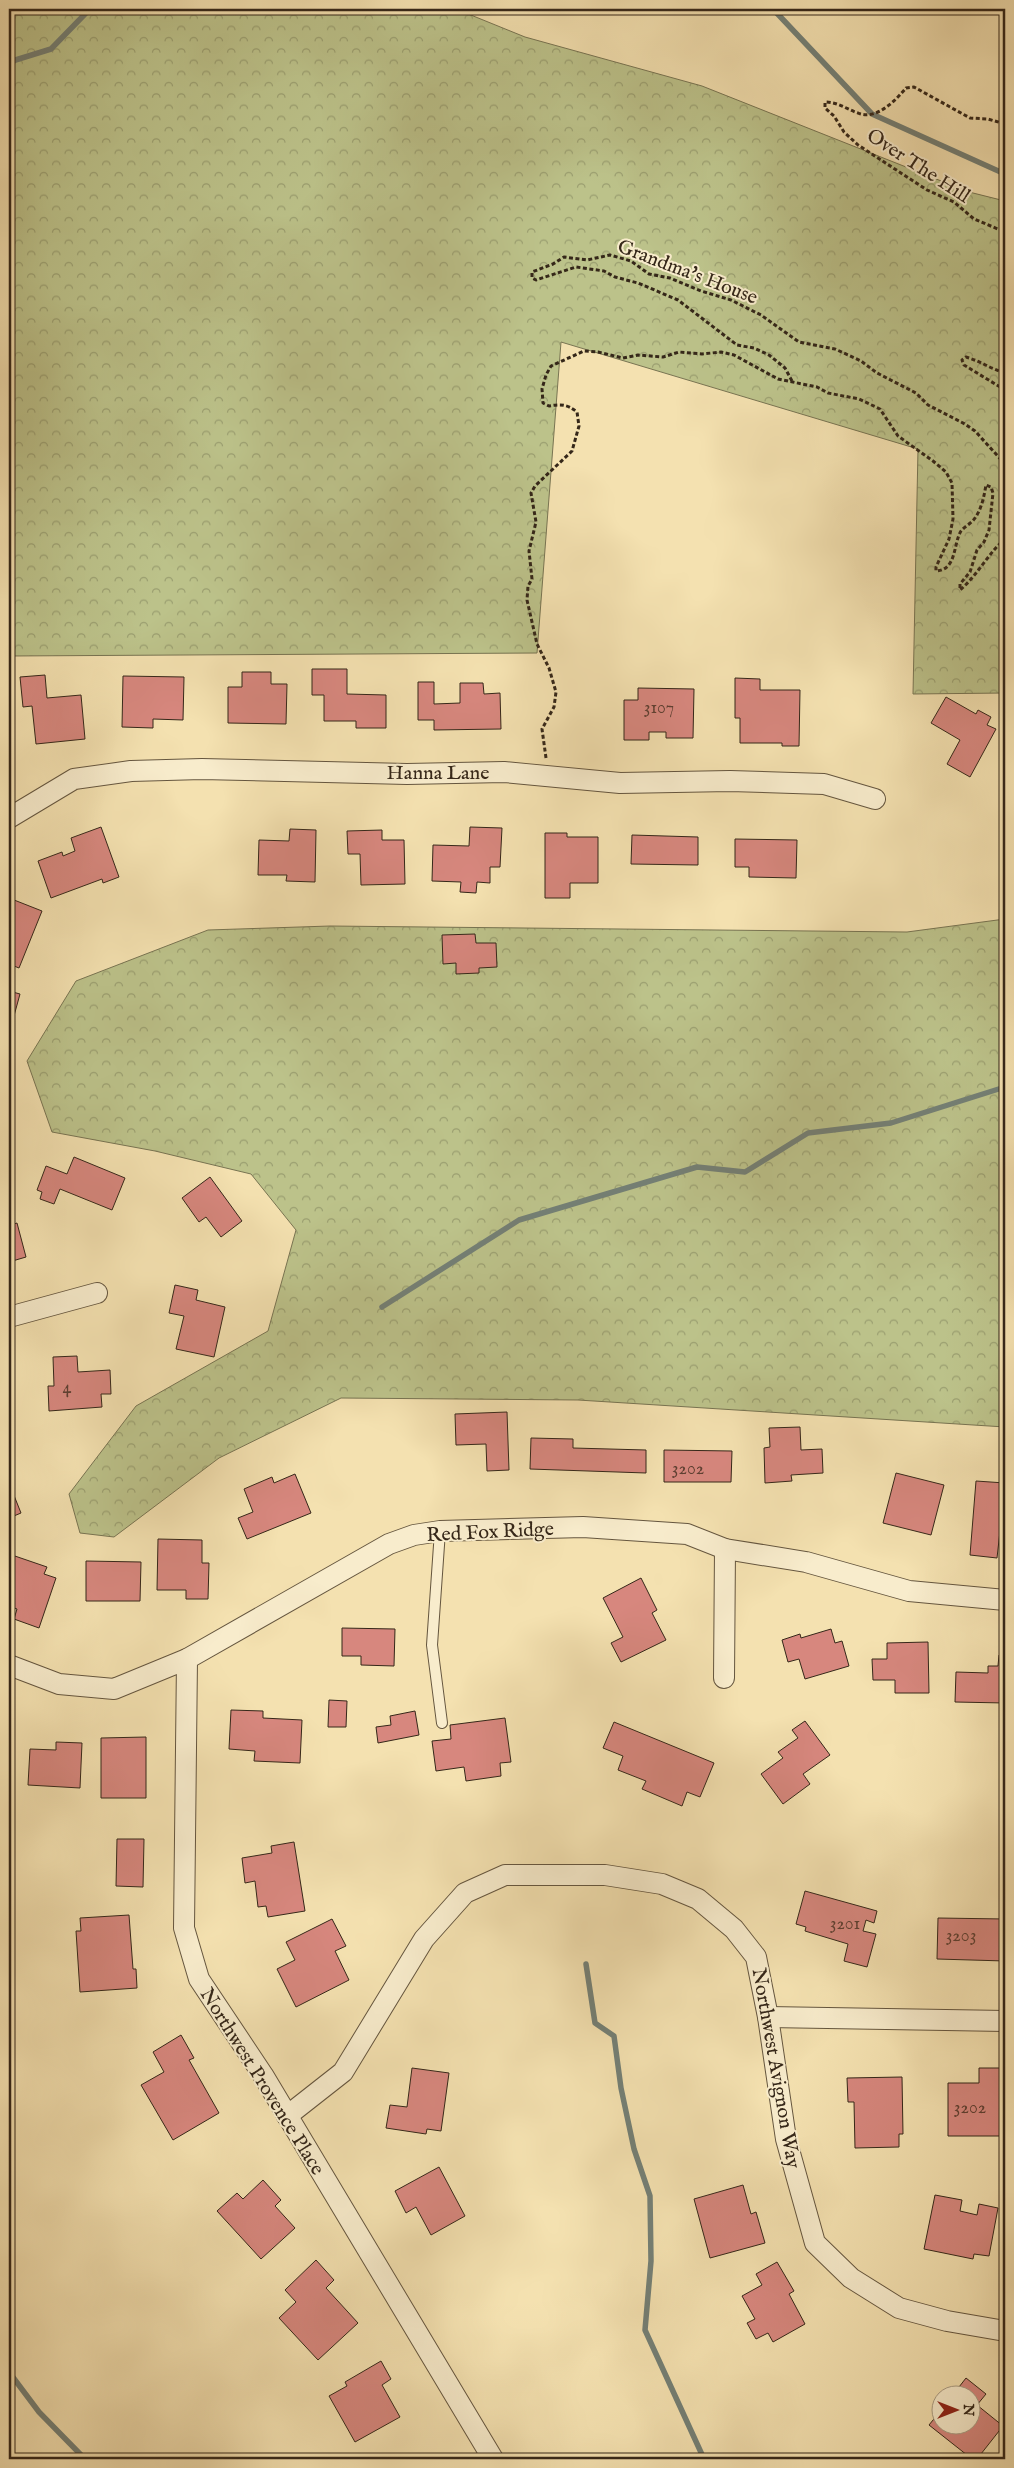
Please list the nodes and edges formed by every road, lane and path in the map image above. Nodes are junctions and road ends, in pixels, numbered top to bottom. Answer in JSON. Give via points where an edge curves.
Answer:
{"nodes":[{"id":1,"x":1005,"y":124,"type":"edge"},
{"id":2,"x":1005,"y":232,"type":"edge"},
{"id":3,"x":1005,"y":374,"type":"edge"},
{"id":4,"x":792,"y":382,"type":"junction"},
{"id":5,"x":1005,"y":390,"type":"edge"},
{"id":6,"x":1005,"y":464,"type":"edge"},
{"id":7,"x":1005,"y":539,"type":"edge"},
{"id":8,"x":546,"y":776,"type":"junction"},
{"id":9,"x":875,"y":799,"type":"dead end"},
{"id":10,"x":9,"y":818,"type":"edge"},
{"id":11,"x":97,"y":1292,"type":"dead end"},
{"id":12,"x":9,"y":1317,"type":"edge"},
{"id":13,"x":440,"y":1530,"type":"junction"},
{"id":14,"x":725,"y":1549,"type":"junction"},
{"id":15,"x":1005,"y":1600,"type":"edge"},
{"id":16,"x":187,"y":1659,"type":"junction"},
{"id":17,"x":9,"y":1665,"type":"edge"},
{"id":18,"x":724,"y":1678,"type":"dead end"},
{"id":19,"x":442,"y":1723,"type":"dead end"},
{"id":20,"x":768,"y":2017,"type":"junction"},
{"id":21,"x":1005,"y":2020,"type":"edge"},
{"id":22,"x":287,"y":2116,"type":"junction"},
{"id":23,"x":1005,"y":2331,"type":"edge"},
{"id":24,"x":493,"y":2459,"type":"edge"}],
"edges":[{"from":1,"to":2,"type":"path","name":"Over The Hill","via":[[988,118],[970,118],[914,87],[906,88],[895,102],[872,114],[864,115],[834,102],[825,102],[825,108],[858,145],[927,190],[954,202],[974,218]]},
{"from":3,"to":5,"type":"path","via":[[977,360],[966,357],[962,360],[964,365]]},
{"from":4,"to":6,"type":"path","name":"Grandma's House","via":[[785,368],[769,355],[737,345],[674,298],[596,269],[576,267],[536,280],[532,278],[532,272],[564,257],[587,260],[610,255],[631,262],[649,274],[670,278],[730,300],[761,315],[793,339],[835,349],[916,393],[928,405],[975,431]]},
{"from":4,"to":7,"type":"path","via":[[859,399],[880,409],[898,436],[946,472],[952,483],[953,519],[936,571],[954,559],[960,533],[977,515],[986,485],[991,487],[989,530],[977,550],[970,572],[960,584],[960,590]]},
{"from":4,"to":8,"type":"path","via":[[778,379],[734,355],[722,352],[679,352],[662,357],[638,355],[623,358],[584,352],[552,366],[546,375],[543,402],[548,406],[570,406],[579,419],[572,451],[531,493],[536,522],[530,551],[532,579],[528,586],[528,600],[537,644],[556,692],[554,707],[542,730]]},
{"from":8,"to":9,"type":"street","name":"Hanna Lane","via":[[620,783],[730,781],[824,784]]},
{"from":8,"to":10,"type":"street","name":"Hanna Lane","via":[[504,772],[131,771],[74,779]]},
{"from":11,"to":12,"type":"street"},
{"from":13,"to":14,"type":"street","name":"Red Fox Ridge","via":[[582,1527],[687,1534]]},
{"from":13,"to":16,"type":"street","name":"Red Fox Ridge","via":[[389,1544]]},
{"from":13,"to":19,"type":"lane","via":[[432,1645]]},
{"from":14,"to":15,"type":"street","name":"Red Fox Ridge","via":[[806,1562],[909,1591]]},
{"from":14,"to":18,"type":"street"},
{"from":16,"to":17,"type":"street","name":"Red Fox Ridge","via":[[114,1689],[59,1684]]},
{"from":16,"to":22,"type":"street","name":"Northwest Provence Place","via":[[184,1928],[199,1980]]},
{"from":20,"to":21,"type":"street"},
{"from":20,"to":22,"type":"street","name":"Northwest Avignon Way","via":[[756,1958],[734,1930],[698,1899],[662,1884],[605,1875],[505,1875],[465,1893],[424,1939],[343,2072]]},
{"from":20,"to":23,"type":"street","name":"Northwest Avignon Way","via":[[786,2139],[815,2243],[851,2278],[899,2308],[947,2321]]},
{"from":22,"to":24,"type":"street","name":"Northwest Provence Place"}]}
